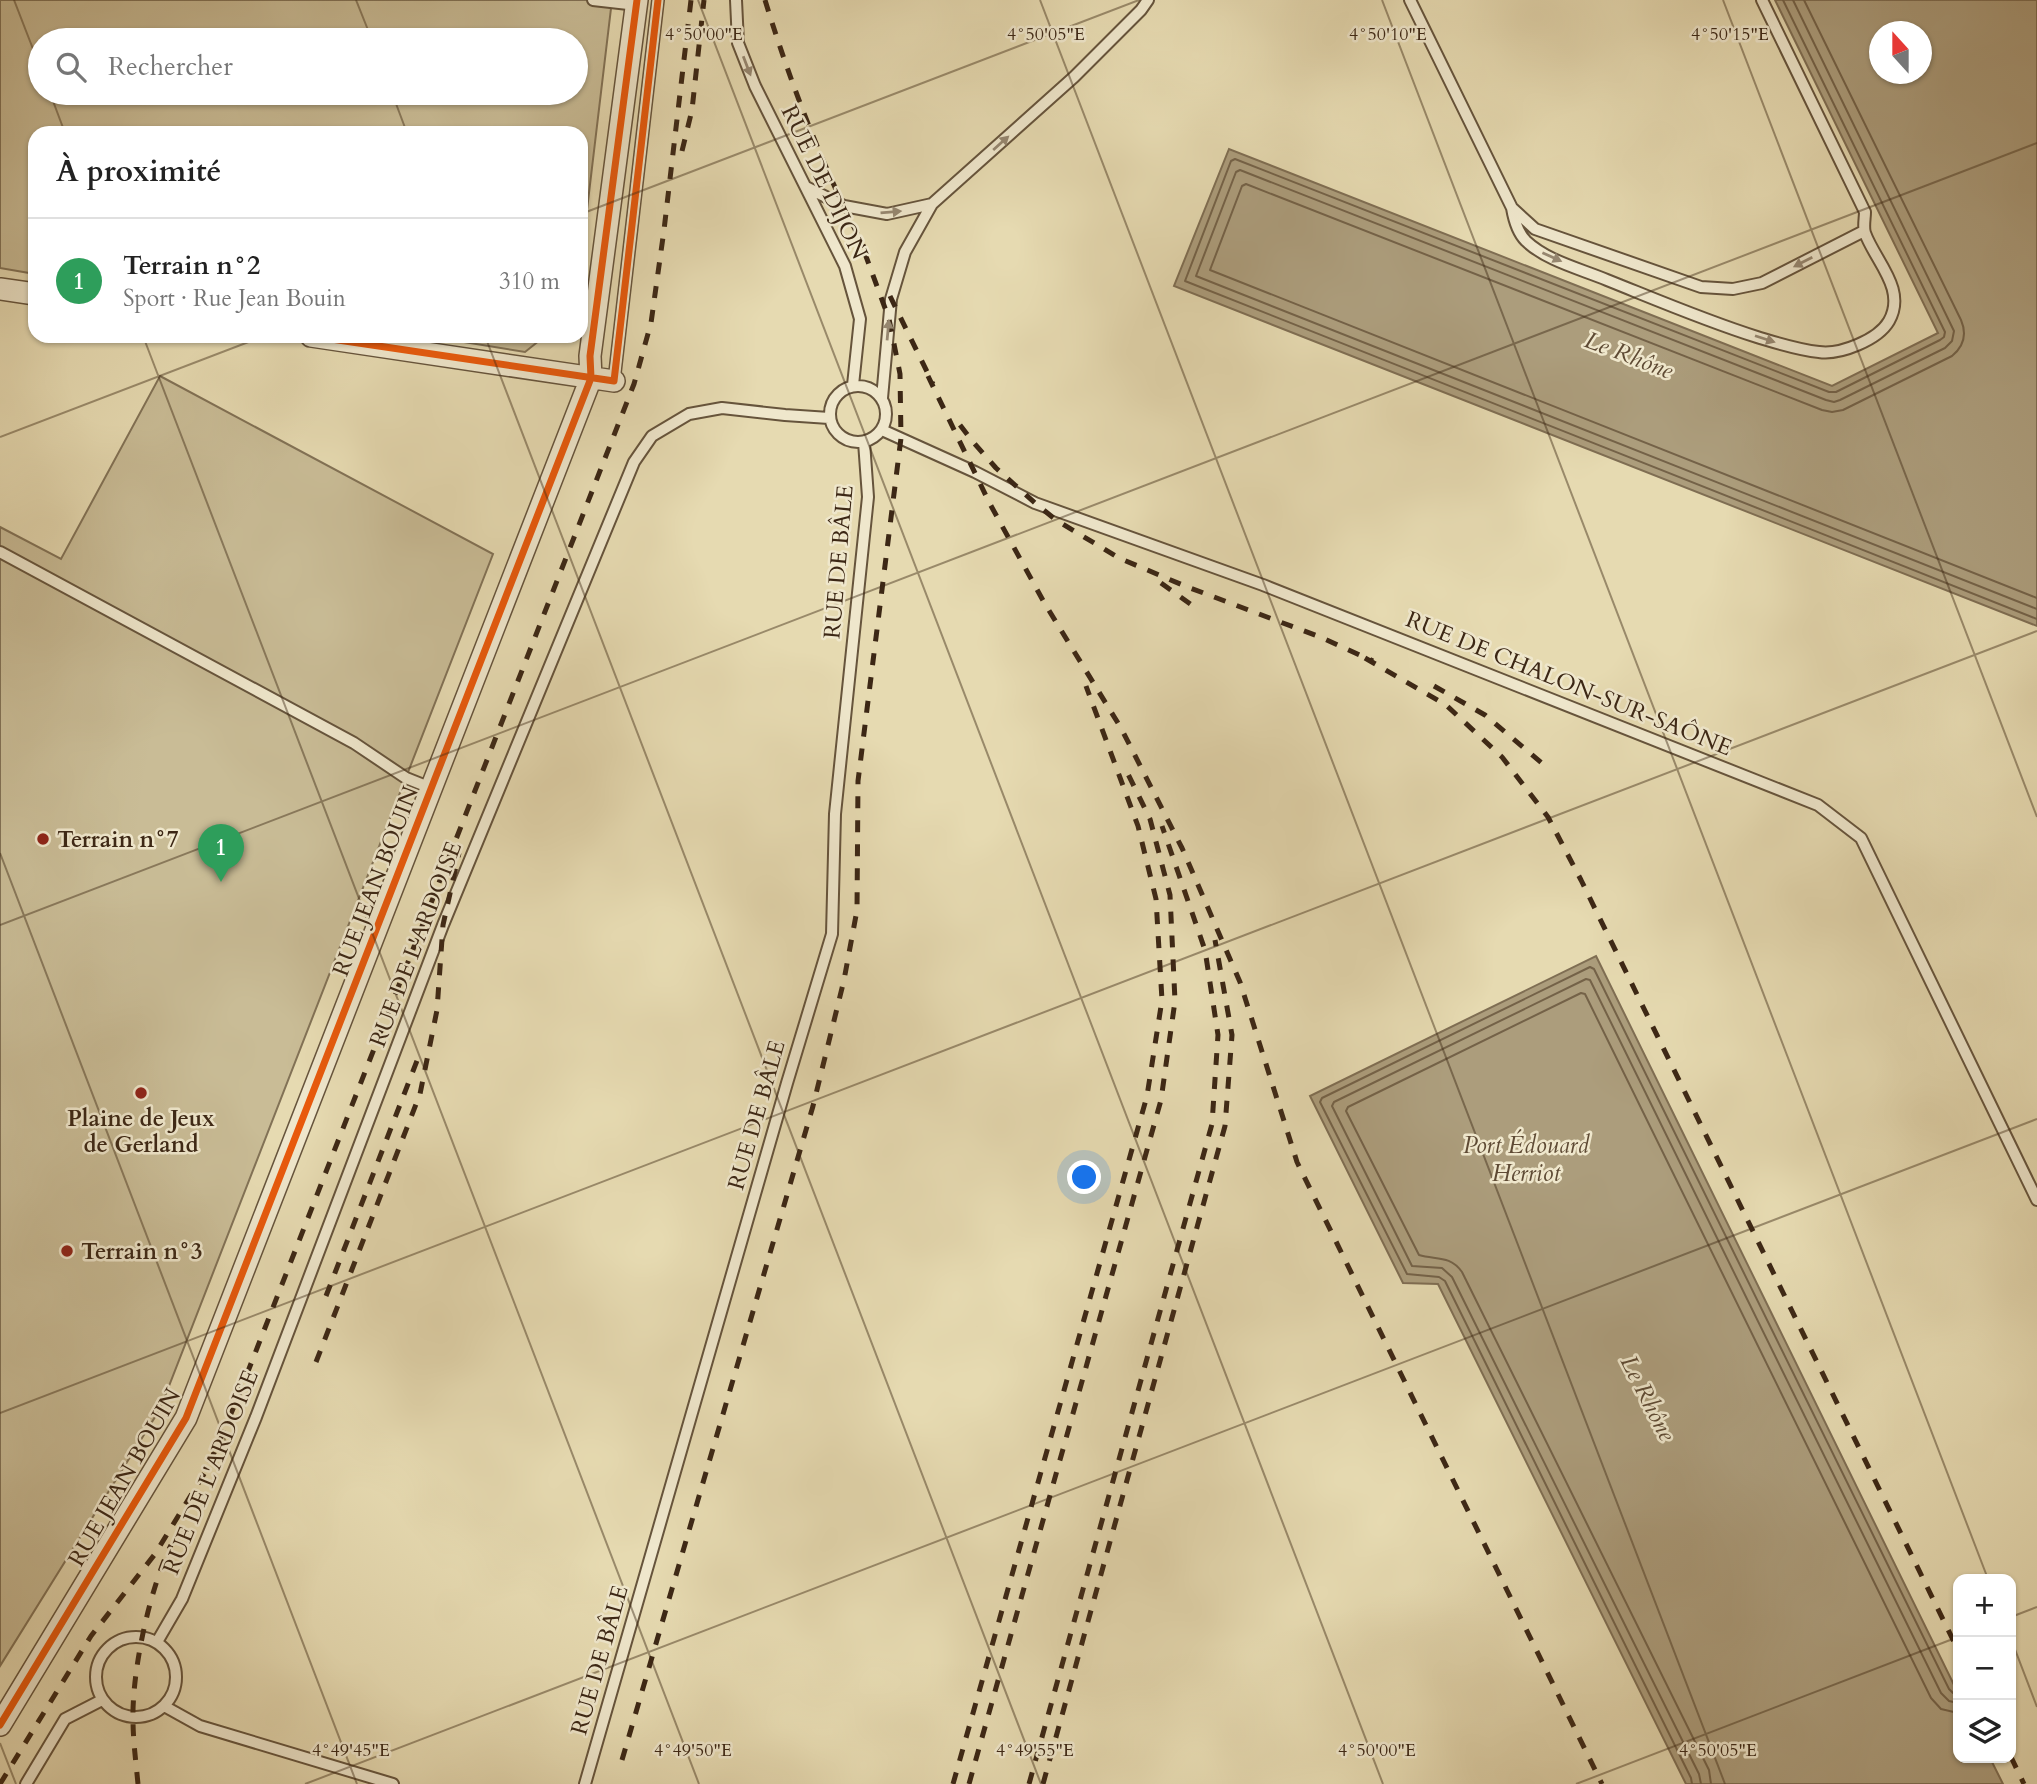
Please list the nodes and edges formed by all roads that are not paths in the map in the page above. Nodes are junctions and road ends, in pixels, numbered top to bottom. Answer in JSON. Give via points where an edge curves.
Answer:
{"nodes":[{"id":1,"x":593,"y":0,"type":"edge"},
{"id":2,"x":736,"y":0,"type":"edge"},
{"id":3,"x":1148,"y":0,"type":"edge"},
{"id":4,"x":1410,"y":0,"type":"edge"},
{"id":5,"x":1762,"y":0,"type":"edge"},
{"id":6,"x":644,"y":2,"type":"edge"},
{"id":7,"x":806,"y":187,"type":"junction"},
{"id":8,"x":932,"y":204,"type":"junction"},
{"id":9,"x":1512,"y":208,"type":"junction"},
{"id":10,"x":1864,"y":231,"type":"junction"},
{"id":11,"x":0,"y":289,"type":"edge"},
{"id":12,"x":28,"y":293,"type":"edge"},
{"id":13,"x":358,"y":343,"type":"edge"},
{"id":14,"x":591,"y":378,"type":"junction"},
{"id":15,"x":614,"y":381,"type":"joint"},
{"id":16,"x":853,"y":385,"type":"junction"},
{"id":17,"x":882,"y":398,"type":"junction"},
{"id":18,"x":830,"y":418,"type":"junction"},
{"id":19,"x":881,"y":429,"type":"junction"},
{"id":20,"x":864,"y":442,"type":"junction"},
{"id":21,"x":0,"y":552,"type":"edge"},
{"id":22,"x":431,"y":788,"type":"junction"},
{"id":23,"x":2037,"y":1200,"type":"edge"},
{"id":24,"x":157,"y":1642,"type":"junction"},
{"id":25,"x":102,"y":1700,"type":"junction"},
{"id":26,"x":164,"y":1706,"type":"junction"},
{"id":27,"x":0,"y":1725,"type":"edge"},
{"id":28,"x":26,"y":1784,"type":"edge"},
{"id":29,"x":393,"y":1784,"type":"edge"},
{"id":30,"x":585,"y":1784,"type":"edge"}],
"edges":[{"from":1,"to":6,"type":"lane"},
{"from":2,"to":7,"type":"lane","name":"RUE DE DIJON","one_way":true,"via":[[738,43]]},
{"from":8,"to":3,"type":"lane","one_way":true,"via":[[1074,77]]},
{"from":4,"to":9,"type":"lane"},
{"from":5,"to":10,"type":"lane","via":[[1865,212]]},
{"from":6,"to":14,"type":"street","name":"RUE JEAN BOUIN","via":[[590,356]]},
{"from":6,"to":15,"type":"lane"},
{"from":7,"to":8,"type":"lane","one_way":true,"via":[[844,206],[887,214]]},
{"from":7,"to":16,"type":"lane","name":"RUE DE DIJON","via":[[845,266],[860,318]]},
{"from":17,"to":8,"type":"lane","one_way":true,"via":[[891,299],[905,252]]},
{"from":10,"to":9,"type":"lane","one_way":true,"via":[[1762,283],[1733,289],[1701,287],[1535,229]]},
{"from":9,"to":10,"type":"lane","one_way":true,"via":[[1525,240],[1545,254],[1717,323],[1822,353],[1873,337],[1888,322],[1895,306],[1891,279]]},
{"from":11,"to":12,"type":"street"},
{"from":13,"to":14,"type":"street"},
{"from":14,"to":15,"type":"street"},
{"from":14,"to":22,"type":"street","name":"RUE JEAN BOUIN"},
{"from":16,"to":17,"type":"lane","via":[[869,387]]},
{"from":16,"to":18,"type":"lane","via":[[837,393]]},
{"from":17,"to":19,"type":"lane","via":[[886,414]]},
{"from":18,"to":20,"type":"lane","via":[[838,434]]},
{"from":18,"to":24,"type":"lane","name":"RUE DE L'ARDOISE","via":[[722,408],[689,414],[652,436],[634,462],[443,925],[256,1417],[182,1599]]},
{"from":19,"to":20,"type":"lane"},
{"from":19,"to":23,"type":"lane","name":"RUE DE CHALON-SUR-SAÔNE","via":[[1035,503],[1263,585],[1818,804],[1861,838]]},
{"from":20,"to":30,"type":"lane","name":"RUE DE BÂLE","via":[[868,497],[835,814],[832,934]]},
{"from":21,"to":22,"type":"lane"},
{"from":22,"to":27,"type":"street","name":"RUE JEAN BOUIN","via":[[186,1418]]},
{"from":24,"to":25,"type":"lane","via":[[129,1636],[106,1649],[95,1674]]},
{"from":24,"to":26,"type":"lane","via":[[177,1672],[172,1696]]},
{"from":25,"to":26,"type":"lane","via":[[110,1709],[133,1717],[155,1713]]},
{"from":25,"to":28,"type":"lane","via":[[65,1719]]},
{"from":26,"to":29,"type":"lane","via":[[200,1726]]}]}
